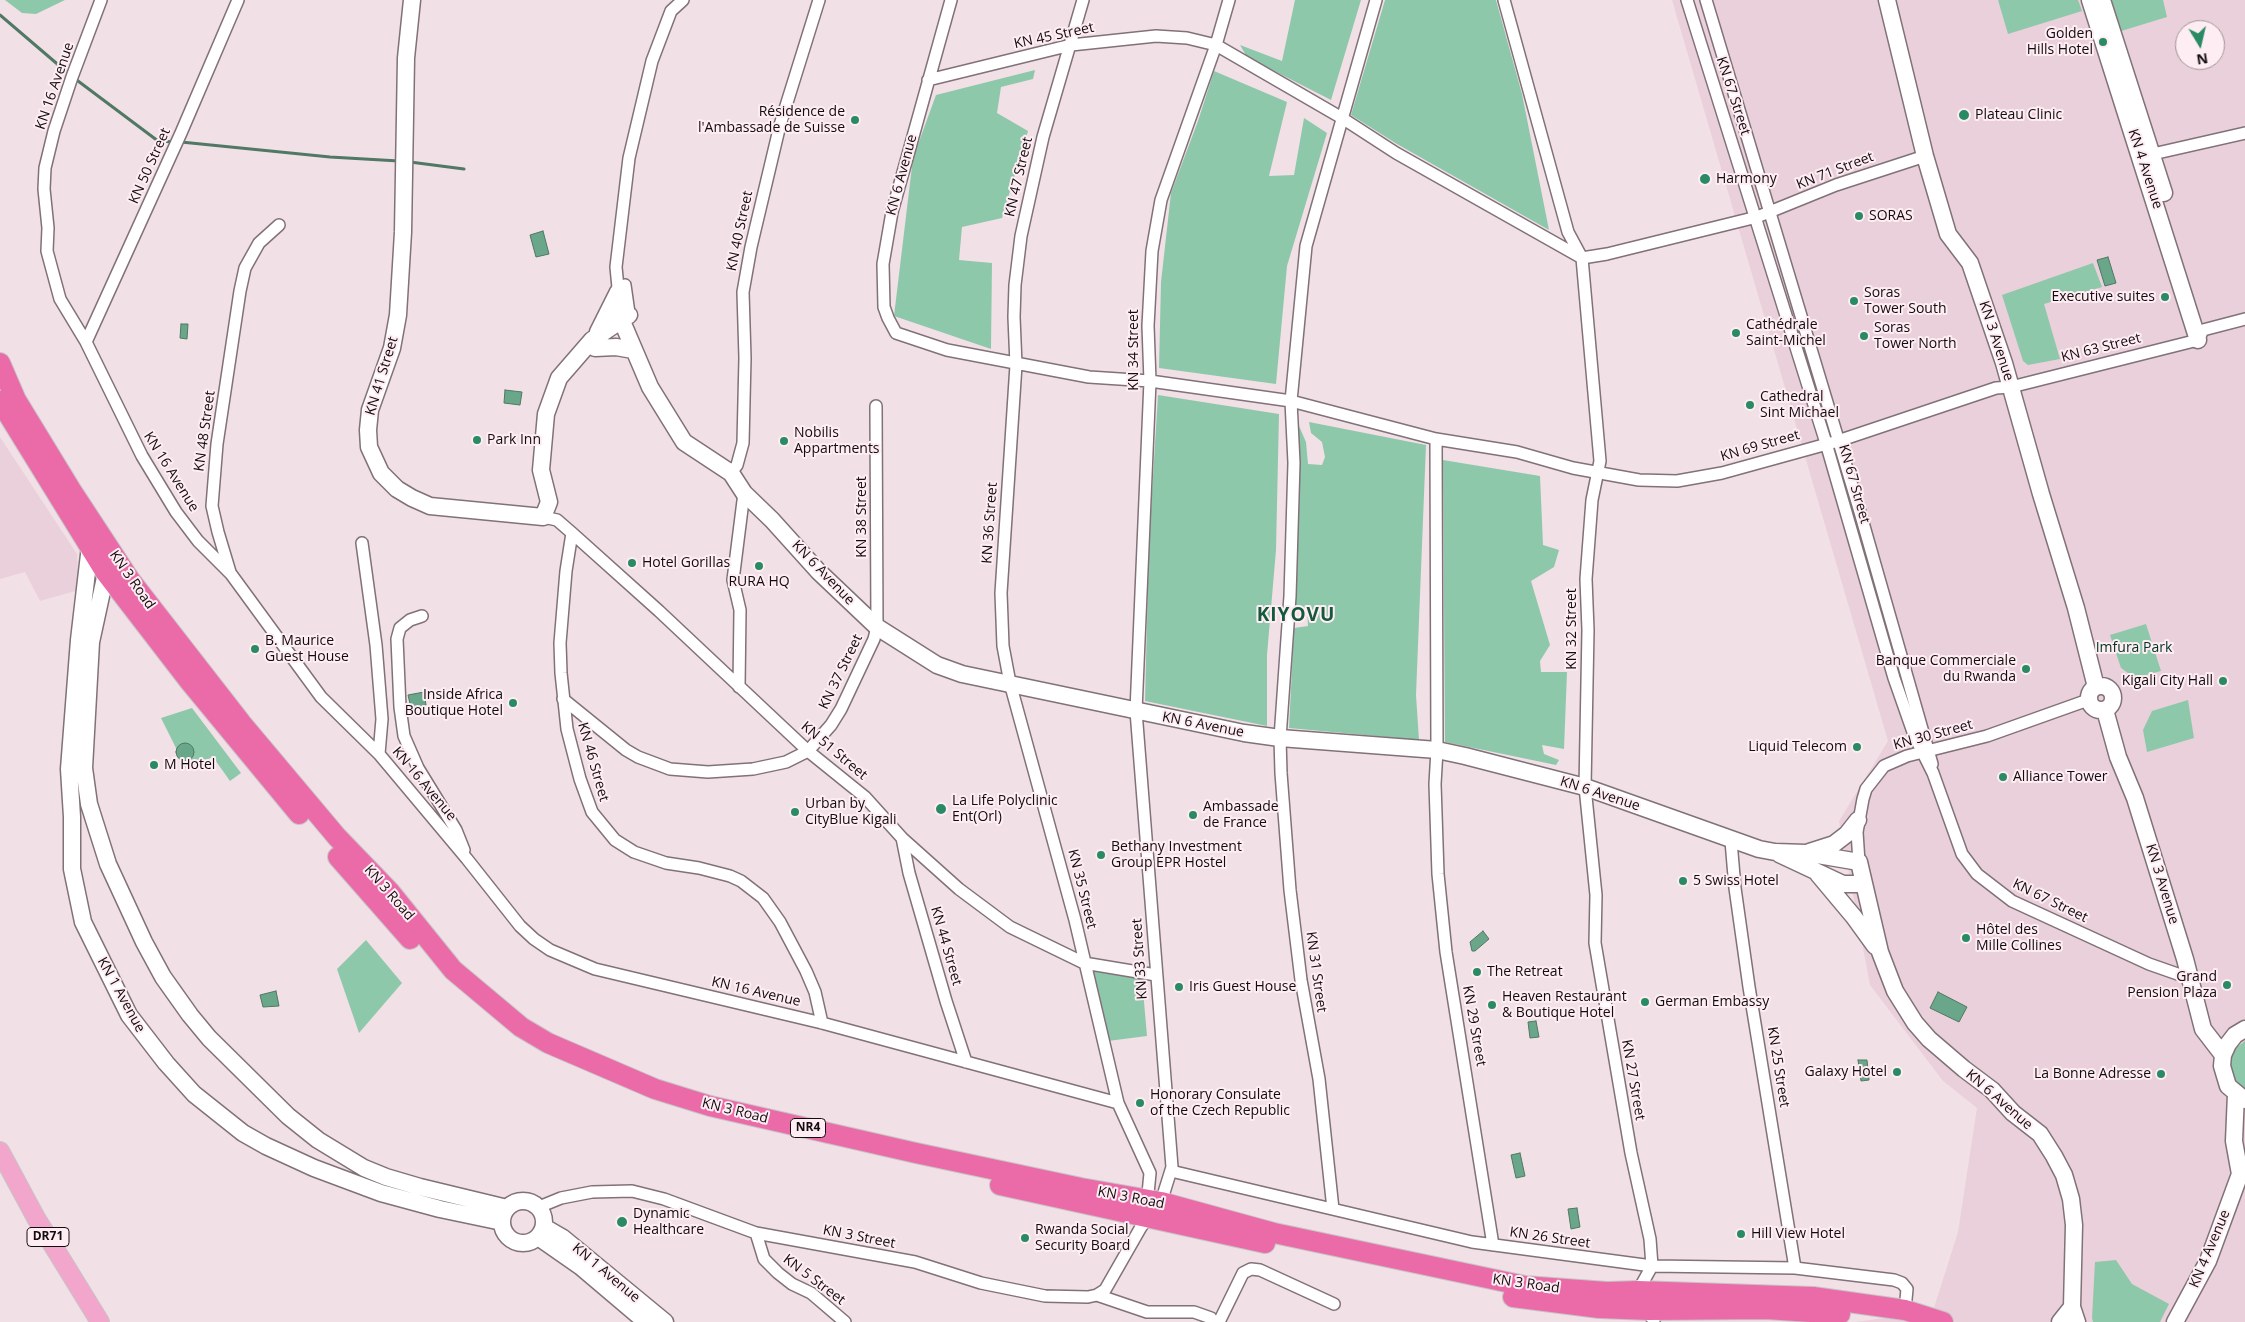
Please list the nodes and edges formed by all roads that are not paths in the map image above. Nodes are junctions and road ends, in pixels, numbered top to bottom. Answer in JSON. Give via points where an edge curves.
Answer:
{"nodes":[{"id":1,"x":101,"y":0,"type":"edge"},
{"id":2,"x":238,"y":0,"type":"edge"},
{"id":3,"x":412,"y":0,"type":"edge"},
{"id":4,"x":683,"y":0,"type":"edge"},
{"id":5,"x":819,"y":0,"type":"edge"},
{"id":6,"x":951,"y":0,"type":"edge"},
{"id":7,"x":1083,"y":0,"type":"edge"},
{"id":8,"x":1229,"y":0,"type":"edge"},
{"id":9,"x":1376,"y":0,"type":"edge"},
{"id":10,"x":1504,"y":0,"type":"edge"},
{"id":11,"x":1686,"y":0,"type":"edge"},
{"id":12,"x":1706,"y":0,"type":"edge"},
{"id":13,"x":1887,"y":0,"type":"edge"},
{"id":14,"x":2090,"y":0,"type":"edge"},
{"id":15,"x":2102,"y":0,"type":"edge"},
{"id":16,"x":671,"y":5,"type":"edge"},
{"id":17,"x":1071,"y":44,"type":"junction"},
{"id":18,"x":1216,"y":45,"type":"junction"},
{"id":19,"x":928,"y":80,"type":"junction"},
{"id":20,"x":1342,"y":118,"type":"junction"},
{"id":21,"x":2245,"y":133,"type":"edge"},
{"id":22,"x":2147,"y":155,"type":"junction"},
{"id":23,"x":1925,"y":156,"type":"junction"},
{"id":24,"x":1771,"y":213,"type":"junction"},
{"id":25,"x":1756,"y":218,"type":"junction"},
{"id":26,"x":279,"y":225,"type":"dead end"},
{"id":27,"x":619,"y":249,"type":"junction"},
{"id":28,"x":1582,"y":258,"type":"junction"},
{"id":29,"x":618,"y":292,"type":"junction"},
{"id":30,"x":2245,"y":319,"type":"edge"},
{"id":31,"x":626,"y":320,"type":"junction"},
{"id":32,"x":2201,"y":335,"type":"junction"},
{"id":33,"x":86,"y":342,"type":"junction"},
{"id":34,"x":594,"y":344,"type":"junction"},
{"id":35,"x":634,"y":350,"type":"junction"},
{"id":36,"x":0,"y":363,"type":"edge"},
{"id":37,"x":1016,"y":365,"type":"junction"},
{"id":38,"x":1150,"y":381,"type":"junction"},
{"id":39,"x":2011,"y":387,"type":"junction"},
{"id":40,"x":0,"y":401,"type":"edge"},
{"id":41,"x":1292,"y":401,"type":"junction"},
{"id":42,"x":876,"y":406,"type":"dead end"},
{"id":43,"x":1436,"y":438,"type":"junction"},
{"id":44,"x":1832,"y":442,"type":"junction"},
{"id":45,"x":704,"y":454,"type":"junction"},
{"id":46,"x":1600,"y":472,"type":"junction"},
{"id":47,"x":731,"y":473,"type":"junction"},
{"id":48,"x":744,"y":493,"type":"junction"},
{"id":49,"x":543,"y":517,"type":"junction"},
{"id":50,"x":572,"y":533,"type":"junction"},
{"id":51,"x":362,"y":543,"type":"dead end"},
{"id":52,"x":90,"y":546,"type":"junction"},
{"id":53,"x":106,"y":573,"type":"junction"},
{"id":54,"x":231,"y":574,"type":"junction"},
{"id":55,"x":422,"y":616,"type":"dead end"},
{"id":56,"x":877,"y":627,"type":"junction"},
{"id":57,"x":1908,"y":675,"type":"junction"},
{"id":58,"x":1894,"y":678,"type":"junction"},
{"id":59,"x":1010,"y":683,"type":"junction"},
{"id":60,"x":739,"y":687,"type":"junction"},
{"id":61,"x":2092,"y":693,"type":"junction"},
{"id":62,"x":564,"y":699,"type":"junction"},
{"id":63,"x":2105,"y":710,"type":"junction"},
{"id":64,"x":1136,"y":711,"type":"junction"},
{"id":65,"x":1280,"y":738,"type":"junction"},
{"id":66,"x":1437,"y":750,"type":"junction"},
{"id":67,"x":808,"y":751,"type":"junction"},
{"id":68,"x":1926,"y":752,"type":"junction"},
{"id":69,"x":379,"y":754,"type":"junction"},
{"id":70,"x":1584,"y":787,"type":"junction"},
{"id":71,"x":1858,"y":820,"type":"junction"},
{"id":72,"x":902,"y":838,"type":"junction"},
{"id":73,"x":1731,"y":841,"type":"junction"},
{"id":74,"x":1775,"y":852,"type":"junction"},
{"id":75,"x":1806,"y":853,"type":"junction"},
{"id":76,"x":467,"y":859,"type":"junction"},
{"id":77,"x":1859,"y":862,"type":"junction"},
{"id":78,"x":1818,"y":874,"type":"junction"},
{"id":79,"x":1863,"y":884,"type":"junction"},
{"id":80,"x":1880,"y":952,"type":"junction"},
{"id":81,"x":1084,"y":963,"type":"junction"},
{"id":82,"x":1156,"y":975,"type":"junction"},
{"id":83,"x":2189,"y":978,"type":"junction"},
{"id":84,"x":822,"y":1023,"type":"junction"},
{"id":85,"x":2245,"y":1029,"type":"edge"},
{"id":86,"x":2223,"y":1055,"type":"junction"},
{"id":87,"x":966,"y":1062,"type":"junction"},
{"id":88,"x":2240,"y":1097,"type":"edge"},
{"id":89,"x":1118,"y":1103,"type":"junction"},
{"id":90,"x":0,"y":1151,"type":"edge"},
{"id":91,"x":1171,"y":1171,"type":"junction"},
{"id":92,"x":2243,"y":1171,"type":"edge"},
{"id":93,"x":539,"y":1207,"type":"junction"},
{"id":94,"x":1333,"y":1209,"type":"junction"},
{"id":95,"x":1148,"y":1213,"type":"junction"},
{"id":96,"x":504,"y":1215,"type":"junction"},
{"id":97,"x":541,"y":1232,"type":"junction"},
{"id":98,"x":756,"y":1233,"type":"junction"},
{"id":99,"x":1493,"y":1245,"type":"junction"},
{"id":100,"x":1652,"y":1266,"type":"junction"},
{"id":101,"x":1795,"y":1268,"type":"junction"},
{"id":102,"x":1638,"y":1291,"type":"junction"},
{"id":103,"x":1097,"y":1295,"type":"junction"},
{"id":104,"x":1334,"y":1304,"type":"dead end"},
{"id":105,"x":2075,"y":1314,"type":"edge"},
{"id":106,"x":1651,"y":1316,"type":"edge"},
{"id":107,"x":1900,"y":1316,"type":"edge"},
{"id":108,"x":100,"y":1322,"type":"edge"},
{"id":109,"x":646,"y":1322,"type":"edge"},
{"id":110,"x":665,"y":1322,"type":"edge"},
{"id":111,"x":845,"y":1322,"type":"edge"},
{"id":112,"x":1213,"y":1322,"type":"edge"},
{"id":113,"x":1219,"y":1322,"type":"edge"},
{"id":114,"x":1943,"y":1322,"type":"edge"},
{"id":115,"x":2060,"y":1322,"type":"edge"},
{"id":116,"x":2175,"y":1322,"type":"edge"}],
"edges":[{"from":1,"to":33,"type":"street","name":"KN 16 Avenue","via":[[54,131],[45,168],[44,189],[47,251],[60,299]]},
{"from":2,"to":33,"type":"street","name":"KN 50 Street"},
{"from":3,"to":49,"type":"main road","name":"KN 41 Street","via":[[404,100],[403,232],[398,315],[392,348],[370,410],[369,447],[381,473],[398,489],[430,506]]},
{"from":4,"to":16,"type":"street","name":"KN 6 Avenue"},
{"from":5,"to":47,"type":"street","name":"KN 40 Street","via":[[780,125],[751,247],[743,292],[743,442],[737,465]]},
{"from":6,"to":19,"type":"street","name":"KN 6 Avenue"},
{"from":7,"to":17,"type":"street","name":"KN 47 Street"},
{"from":8,"to":18,"type":"street","name":"KN 34 Street"},
{"from":9,"to":20,"type":"street","name":"KN 31 Street"},
{"from":10,"to":28,"type":"street","via":[[1568,232]]},
{"from":11,"to":25,"type":"street","name":"KN 67 Street"},
{"from":12,"to":24,"type":"street","name":"KN 67 Street"},
{"from":13,"to":23,"type":"main road","name":"KN 3 Avenue"},
{"from":14,"to":22,"type":"main road","name":"KN 4 Avenue"},
{"from":15,"to":22,"type":"main road","name":"KN 4 Avenue"},
{"from":16,"to":27,"type":"street","name":"KN 6 Avenue","via":[[652,61],[636,129],[628,167]]},
{"from":17,"to":18,"type":"street","name":"KN 45 Street","via":[[1156,36],[1187,38]]},
{"from":17,"to":19,"type":"street","name":"KN 45 Street"},
{"from":17,"to":37,"type":"street","name":"KN 47 Street","via":[[1043,137],[1021,236],[1014,317]]},
{"from":18,"to":20,"type":"street","name":"KN 45 Street"},
{"from":18,"to":38,"type":"street","name":"KN 34 Street","via":[[1161,200],[1152,251],[1148,326]]},
{"from":19,"to":37,"type":"street","name":"KN 6 Avenue","via":[[892,212],[883,264],[884,307],[896,333],[947,350]]},
{"from":20,"to":28,"type":"street","name":"KN 45 Street","via":[[1396,153]]},
{"from":20,"to":41,"type":"street","name":"KN 31 Street","via":[[1306,246]]},
{"from":21,"to":22,"type":"street"},
{"from":22,"to":32,"type":"main road","name":"KN 4 Avenue"},
{"from":23,"to":24,"type":"street","name":"KN 71 Street","via":[[1836,185]]},
{"from":23,"to":39,"type":"main road","name":"KN 3 Avenue","via":[[1948,234],[1970,263]]},
{"from":24,"to":25,"type":"street","name":"KN 71 Street"},
{"from":24,"to":44,"type":"street","name":"KN 67 Street"},
{"from":25,"to":28,"type":"street","name":"KN 71 Street"},
{"from":25,"to":44,"type":"street","name":"KN 67 Street"},
{"from":26,"to":54,"type":"street","name":"KN 48 Street","via":[[259,243],[245,268],[212,486],[212,506]]},
{"from":27,"to":29,"type":"street","name":"KN 6 Avenue","via":[[616,267]]},
{"from":27,"to":31,"type":"street","name":"KN 6 Avenue"},
{"from":28,"to":46,"type":"street","name":"KN 32 Street"},
{"from":29,"to":31,"type":"street","name":"KN 6 Avenue"},
{"from":29,"to":34,"type":"main road"},
{"from":30,"to":32,"type":"street","name":"KN 63 Street"},
{"from":31,"to":34,"type":"main road"},
{"from":31,"to":35,"type":"main road","name":"KN 6 Avenue"},
{"from":31,"to":45,"type":"main road","name":"KN 6 Avenue","via":[[666,398]]},
{"from":32,"to":39,"type":"street","name":"KN 63 Street"},
{"from":33,"to":54,"type":"street","name":"KN 16 Avenue","via":[[138,449],[176,512],[198,541]]},
{"from":34,"to":35,"type":"main road"},
{"from":34,"to":49,"type":"main road","via":[[564,382],[554,388],[548,403],[541,470],[549,502]]},
{"from":35,"to":45,"type":"main road","name":"KN 6 Avenue","via":[[650,386],[684,442]]},
{"from":36,"to":95,"type":"highway","name":"KN 3 Road","number":"NR4","via":[[16,400],[71,490],[130,580],[180,647],[285,776],[390,892],[453,970],[521,1027],[608,1070],[710,1106],[916,1153]]},
{"from":37,"to":38,"type":"street","name":"KN 6 Avenue","via":[[1089,377]]},
{"from":37,"to":59,"type":"street","name":"KN 36 Street","via":[[1001,593],[1003,646]]},
{"from":38,"to":41,"type":"street","name":"KN 6 Avenue"},
{"from":38,"to":64,"type":"street","name":"KN 34 Street"},
{"from":39,"to":44,"type":"street","name":"KN 69 Street","via":[[1996,388]]},
{"from":39,"to":61,"type":"main road","name":"KN 3 Avenue","via":[[2076,608]]},
{"from":40,"to":52,"type":"highway","name":"KN 3 Road","number":"NR4"},
{"from":41,"to":43,"type":"street","name":"KN 6 Avenue"},
{"from":41,"to":65,"type":"street","name":"KN 31 Street","via":[[1294,463],[1290,596]]},
{"from":42,"to":56,"type":"street","name":"KN 38 Street"},
{"from":43,"to":46,"type":"street","name":"KN 69 Street","via":[[1517,452]]},
{"from":43,"to":66,"type":"street","name":"KN 29 Street"},
{"from":44,"to":46,"type":"street","name":"KN 69 Street","via":[[1722,473],[1677,482],[1639,480]]},
{"from":44,"to":57,"type":"street","name":"KN 67 Street"},
{"from":44,"to":58,"type":"street","name":"KN 67 Street"},
{"from":45,"to":47,"type":"main road","name":"KN 6 Avenue"},
{"from":46,"to":70,"type":"street","name":"KN 32 Street","via":[[1592,500],[1586,579]]},
{"from":47,"to":48,"type":"main road","name":"KN 6 Avenue"},
{"from":48,"to":56,"type":"main road","name":"KN 6 Avenue"},
{"from":48,"to":60,"type":"street","via":[[733,580],[740,610]]},
{"from":49,"to":50,"type":"street","name":"KN 51 Street","via":[[557,520]]},
{"from":50,"to":60,"type":"street","name":"KN 51 Street"},
{"from":50,"to":62,"type":"street","name":"KN 46 Street","via":[[560,644]]},
{"from":51,"to":69,"type":"street","via":[[377,654],[382,719]]},
{"from":52,"to":53,"type":"highway","name":"KN 3 Road","number":"NR4"},
{"from":52,"to":96,"type":"main road","name":"KN 1 Avenue","via":[[79,640],[70,769],[72,869],[83,922],[129,1015],[194,1094],[222,1118],[266,1146],[381,1193],[440,1209]]},
{"from":53,"to":95,"type":"highway","name":"KN 3 Road","number":"NR4","via":[[274,786],[440,974],[463,996],[527,1044],[599,1080],[707,1117]]},
{"from":53,"to":96,"type":"main road","via":[[91,642],[84,768],[90,804],[108,864],[164,977],[209,1038],[288,1116],[318,1140],[364,1168],[386,1177]]},
{"from":54,"to":69,"type":"street","name":"KN 16 Avenue","via":[[321,697]]},
{"from":55,"to":76,"type":"street","via":[[400,628],[397,639],[404,736],[418,768],[456,830]]},
{"from":56,"to":59,"type":"main road","name":"KN 6 Avenue","via":[[937,665],[962,674]]},
{"from":56,"to":67,"type":"street","name":"KN 37 Street","via":[[841,710]]},
{"from":57,"to":58,"type":"street"},
{"from":57,"to":68,"type":"street","name":"KN 67 Street"},
{"from":58,"to":68,"type":"street","name":"KN 67 Street"},
{"from":59,"to":64,"type":"main road","name":"KN 6 Avenue"},
{"from":59,"to":81,"type":"street","name":"KN 35 Street"},
{"from":60,"to":67,"type":"street","name":"KN 51 Street"},
{"from":61,"to":63,"type":"main road","via":[[2094,709]]},
{"from":61,"to":63,"type":"main road","via":[[2107,687],[2112,693],[2111,705]]},
{"from":61,"to":68,"type":"street","name":"KN 30 Street","via":[[1987,736]]},
{"from":62,"to":67,"type":"street","name":"KN 37 Street","via":[[626,750],[670,769],[708,772],[753,769],[786,762]]},
{"from":62,"to":84,"type":"street","name":"KN 46 Street","via":[[567,729],[578,770],[598,821],[615,840],[634,852],[666,863],[730,876],[763,898],[777,916],[806,971]]},
{"from":63,"to":83,"type":"main road","name":"KN 3 Avenue"},
{"from":64,"to":65,"type":"main road","name":"KN 6 Avenue"},
{"from":64,"to":82,"type":"street","name":"KN 33 Street"},
{"from":65,"to":66,"type":"main road","name":"KN 6 Avenue"},
{"from":65,"to":94,"type":"street","name":"KN 31 Street","via":[[1290,890],[1301,980],[1319,1079]]},
{"from":66,"to":70,"type":"main road","name":"KN 6 Avenue"},
{"from":66,"to":99,"type":"street","name":"KN 29 Street","via":[[1435,784],[1442,926]]},
{"from":67,"to":72,"type":"street","name":"KN 51 Street","via":[[865,797]]},
{"from":68,"to":71,"type":"street","name":"KN 30 Street","via":[[1884,766],[1866,789]]},
{"from":68,"to":83,"type":"street","name":"KN 67 Street","via":[[1962,854],[1976,874],[2012,901],[2149,964]]},
{"from":69,"to":76,"type":"street","name":"KN 16 Avenue"},
{"from":70,"to":73,"type":"main road","name":"KN 6 Avenue"},
{"from":70,"to":100,"type":"street","name":"KN 27 Street","via":[[1596,895],[1596,943],[1631,1152],[1650,1239]]},
{"from":71,"to":75,"type":"main road","via":[[1834,844]]},
{"from":71,"to":77,"type":"street","name":"KN 30 Street"},
{"from":72,"to":81,"type":"street","name":"KN 51 Street","via":[[959,889],[1010,927]]},
{"from":72,"to":87,"type":"street","name":"KN 44 Street"},
{"from":73,"to":74,"type":"main road","name":"KN 6 Avenue"},
{"from":73,"to":101,"type":"street","name":"KN 25 Street","via":[[1749,987]]},
{"from":74,"to":75,"type":"main road","name":"KN 6 Avenue"},
{"from":74,"to":78,"type":"main road","name":"KN 6 Avenue"},
{"from":75,"to":77,"type":"main road","name":"KN 6 Avenue"},
{"from":76,"to":84,"type":"street","name":"KN 16 Avenue","via":[[527,934],[571,960],[654,985]]},
{"from":77,"to":79,"type":"main road","name":"KN 6 Avenue"},
{"from":78,"to":79,"type":"main road","name":"KN 6 Avenue","via":[[1843,884]]},
{"from":78,"to":80,"type":"main road"},
{"from":79,"to":80,"type":"main road","name":"KN 6 Avenue"},
{"from":80,"to":105,"type":"main road","name":"KN 6 Avenue","via":[[1896,991],[1915,1023],[1929,1039],[2040,1134],[2054,1156],[2071,1199]]},
{"from":81,"to":82,"type":"street","name":"KN 51 Street"},
{"from":81,"to":89,"type":"street","name":"KN 35 Street"},
{"from":82,"to":91,"type":"street","name":"KN 33 Street"},
{"from":83,"to":86,"type":"main road","name":"KN 3 Avenue","via":[[2203,1029]]},
{"from":84,"to":87,"type":"street","name":"KN 16 Avenue"},
{"from":85,"to":86,"type":"main road","via":[[2228,1044]]},
{"from":86,"to":88,"type":"main road","via":[[2224,1077]]},
{"from":87,"to":89,"type":"street","name":"KN 16 Avenue"},
{"from":88,"to":92,"type":"main road","name":"KN 4 Avenue","via":[[2234,1141]]},
{"from":89,"to":95,"type":"street","via":[[1148,1165]]},
{"from":90,"to":108,"type":"main road","number":"DR71","via":[[36,1218]]},
{"from":91,"to":94,"type":"street","name":"KN 26 Street"},
{"from":91,"to":95,"type":"street","name":"KN 33 Street"},
{"from":92,"to":116,"type":"main road","name":"KN 4 Avenue","via":[[2208,1261]]},
{"from":93,"to":96,"type":"main road","via":[[526,1201],[512,1204]]},
{"from":93,"to":97,"type":"main road","via":[[543,1213]]},
{"from":93,"to":98,"type":"street","name":"KN 3 Street","via":[[561,1198],[592,1192],[632,1191],[664,1199]]},
{"from":94,"to":99,"type":"street","name":"KN 26 Street"},
{"from":95,"to":102,"type":"highway","name":"KN 3 Road","number":"NR4","via":[[1274,1233],[1525,1286]]},
{"from":95,"to":103,"type":"street","via":[[1105,1290]]},
{"from":95,"to":106,"type":"highway","name":"KN 3 Road","number":"NR4","via":[[1519,1298]]},
{"from":96,"to":97,"type":"main road","via":[[507,1235],[512,1240],[526,1243]]},
{"from":97,"to":109,"type":"main road","name":"KN 1 Avenue"},
{"from":97,"to":110,"type":"main road","name":"KN 1 Avenue","via":[[563,1238]]},
{"from":98,"to":103,"type":"street","name":"KN 3 Street","via":[[915,1262],[981,1283],[1045,1296]]},
{"from":98,"to":111,"type":"street","name":"KN 5 Street","via":[[764,1259],[792,1284],[811,1293]]},
{"from":99,"to":100,"type":"street","name":"KN 26 Street"},
{"from":100,"to":101,"type":"street","name":"KN 26 Street"},
{"from":100,"to":102,"type":"street"},
{"from":101,"to":107,"type":"street","name":"KN 26 Street","via":[[1902,1283],[1908,1294]]},
{"from":102,"to":106,"type":"street"},
{"from":102,"to":107,"type":"highway","name":"KN 3 Road","number":"NR4","via":[[1813,1298]]},
{"from":103,"to":112,"type":"street","name":"KN 3 Street","via":[[1147,1312],[1194,1312],[1211,1318]]},
{"from":104,"to":113,"type":"street","via":[[1260,1270],[1251,1269],[1243,1273]]},
{"from":105,"to":115,"type":"main road","name":"KN 6 Avenue"},
{"from":106,"to":107,"type":"highway","name":"KN 3 Road","number":"NR4","via":[[1785,1310]]},
{"from":107,"to":114,"type":"highway","name":"KN 3 Road","number":"NR4"}]}
